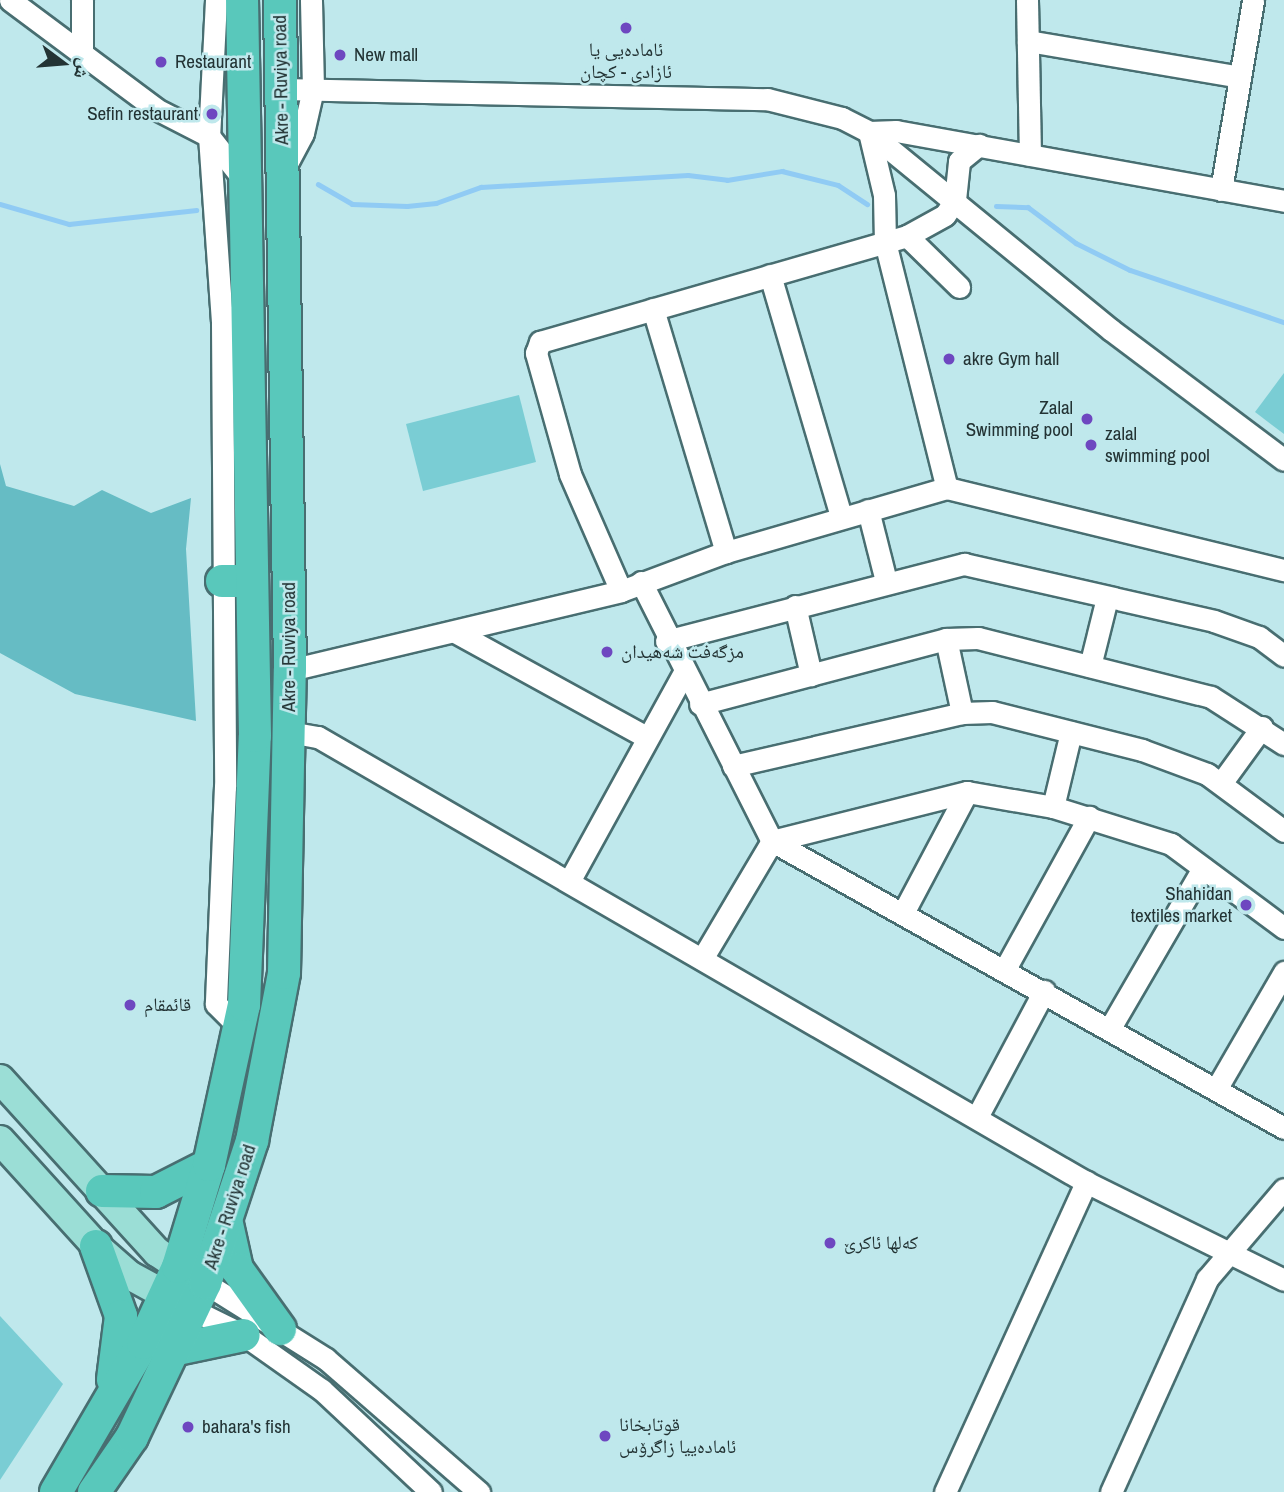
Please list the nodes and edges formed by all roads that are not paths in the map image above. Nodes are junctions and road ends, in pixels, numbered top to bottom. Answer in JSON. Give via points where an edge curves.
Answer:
{"nodes":[{"id":1,"x":10,"y":0,"type":"edge"},
{"id":2,"x":82,"y":0,"type":"edge"},
{"id":3,"x":216,"y":0,"type":"edge"},
{"id":4,"x":242,"y":0,"type":"edge"},
{"id":5,"x":280,"y":0,"type":"edge"},
{"id":6,"x":310,"y":0,"type":"edge"},
{"id":7,"x":1027,"y":0,"type":"edge"},
{"id":8,"x":1253,"y":0,"type":"edge"},
{"id":9,"x":1028,"y":41,"type":"junction"},
{"id":10,"x":82,"y":53,"type":"junction"},
{"id":11,"x":1240,"y":77,"type":"junction"},
{"id":12,"x":281,"y":89,"type":"junction"},
{"id":13,"x":313,"y":89,"type":"junction"},
{"id":14,"x":243,"y":121,"type":"junction"},
{"id":15,"x":869,"y":132,"type":"junction"},
{"id":16,"x":209,"y":136,"type":"junction"},
{"id":17,"x":979,"y":145,"type":"junction"},
{"id":18,"x":1030,"y":155,"type":"junction"},
{"id":19,"x":282,"y":172,"type":"junction"},
{"id":20,"x":243,"y":179,"type":"junction"},
{"id":21,"x":1221,"y":190,"type":"junction"},
{"id":22,"x":955,"y":200,"type":"junction"},
{"id":23,"x":1284,"y":201,"type":"edge"},
{"id":24,"x":907,"y":236,"type":"junction"},
{"id":25,"x":885,"y":242,"type":"junction"},
{"id":26,"x":770,"y":275,"type":"junction"},
{"id":27,"x":959,"y":287,"type":"dead end"},
{"id":28,"x":653,"y":309,"type":"junction"},
{"id":29,"x":1284,"y":460,"type":"edge"},
{"id":30,"x":947,"y":488,"type":"junction"},
{"id":31,"x":868,"y":510,"type":"junction"},
{"id":32,"x":841,"y":517,"type":"junction"},
{"id":33,"x":726,"y":552,"type":"junction"},
{"id":34,"x":1284,"y":570,"type":"edge"},
{"id":35,"x":237,"y":581,"type":"junction"},
{"id":36,"x":886,"y":581,"type":"junction"},
{"id":37,"x":641,"y":582,"type":"junction"},
{"id":38,"x":621,"y":592,"type":"junction"},
{"id":39,"x":1107,"y":598,"type":"junction"},
{"id":40,"x":795,"y":606,"type":"junction"},
{"id":41,"x":457,"y":633,"type":"junction"},
{"id":42,"x":946,"y":639,"type":"junction"},
{"id":43,"x":666,"y":641,"type":"junction"},
{"id":44,"x":1284,"y":656,"type":"edge"},
{"id":45,"x":1090,"y":666,"type":"junction"},
{"id":46,"x":290,"y":670,"type":"junction"},
{"id":47,"x":683,"y":674,"type":"junction"},
{"id":48,"x":811,"y":675,"type":"junction"},
{"id":49,"x":699,"y":704,"type":"junction"},
{"id":50,"x":962,"y":713,"type":"junction"},
{"id":51,"x":1262,"y":727,"type":"junction"},
{"id":52,"x":289,"y":732,"type":"junction"},
{"id":53,"x":1071,"y":732,"type":"junction"},
{"id":54,"x":646,"y":737,"type":"junction"},
{"id":55,"x":1284,"y":744,"type":"edge"},
{"id":56,"x":733,"y":766,"type":"junction"},
{"id":57,"x":1222,"y":782,"type":"junction"},
{"id":58,"x":967,"y":792,"type":"junction"},
{"id":59,"x":1053,"y":807,"type":"junction"},
{"id":60,"x":1088,"y":817,"type":"junction"},
{"id":61,"x":1284,"y":831,"type":"edge"},
{"id":62,"x":772,"y":841,"type":"junction"},
{"id":63,"x":1203,"y":868,"type":"junction"},
{"id":64,"x":570,"y":878,"type":"junction"},
{"id":65,"x":903,"y":913,"type":"junction"},
{"id":66,"x":1283,"y":926,"type":"edge"},
{"id":67,"x":702,"y":959,"type":"junction"},
{"id":68,"x":1005,"y":969,"type":"junction"},
{"id":69,"x":1284,"y":972,"type":"edge"},
{"id":70,"x":1044,"y":991,"type":"junction"},
{"id":71,"x":1110,"y":1028,"type":"junction"},
{"id":72,"x":0,"y":1079,"type":"edge"},
{"id":73,"x":1218,"y":1086,"type":"junction"},
{"id":74,"x":977,"y":1117,"type":"junction"},
{"id":75,"x":1284,"y":1128,"type":"edge"},
{"id":76,"x":0,"y":1140,"type":"edge"},
{"id":77,"x":209,"y":1164,"type":"junction"},
{"id":78,"x":1086,"y":1182,"type":"junction"},
{"id":79,"x":1284,"y":1189,"type":"edge"},
{"id":80,"x":102,"y":1191,"type":"junction"},
{"id":81,"x":227,"y":1224,"type":"junction"},
{"id":82,"x":96,"y":1246,"type":"junction"},
{"id":83,"x":1234,"y":1254,"type":"junction"},
{"id":84,"x":171,"y":1280,"type":"junction"},
{"id":85,"x":1284,"y":1280,"type":"edge"},
{"id":86,"x":199,"y":1296,"type":"junction"},
{"id":87,"x":279,"y":1329,"type":"junction"},
{"id":88,"x":244,"y":1335,"type":"junction"},
{"id":89,"x":177,"y":1349,"type":"junction"},
{"id":90,"x":108,"y":1399,"type":"junction"},
{"id":91,"x":56,"y":1492,"type":"edge"},
{"id":92,"x":93,"y":1492,"type":"edge"},
{"id":93,"x":431,"y":1492,"type":"edge"},
{"id":94,"x":479,"y":1492,"type":"edge"},
{"id":95,"x":945,"y":1492,"type":"edge"},
{"id":96,"x":1111,"y":1492,"type":"edge"}],
"edges":[{"from":1,"to":10,"type":"street"},
{"from":2,"to":10,"type":"street"},
{"from":3,"to":16,"type":"street"},
{"from":4,"to":14,"type":"highway","name":"Akre - Ruviya road"},
{"from":5,"to":12,"type":"highway","name":"Akre - Ruviya road"},
{"from":6,"to":13,"type":"street"},
{"from":7,"to":9,"type":"street"},
{"from":8,"to":11,"type":"street"},
{"from":9,"to":11,"type":"street"},
{"from":9,"to":18,"type":"street"},
{"from":10,"to":16,"type":"street","via":[[156,109]]},
{"from":11,"to":21,"type":"street"},
{"from":12,"to":13,"type":"street"},
{"from":12,"to":19,"type":"highway","name":"Akre - Ruviya road"},
{"from":13,"to":15,"type":"street","via":[[767,99]]},
{"from":13,"to":19,"type":"street","via":[[303,133]]},
{"from":14,"to":16,"type":"street"},
{"from":14,"to":20,"type":"highway","name":"Akre - Ruviya road"},
{"from":15,"to":17,"type":"street"},
{"from":15,"to":22,"type":"street"},
{"from":15,"to":25,"type":"street","via":[[884,195]]},
{"from":16,"to":20,"type":"street"},
{"from":16,"to":35,"type":"street"},
{"from":17,"to":18,"type":"street"},
{"from":17,"to":22,"type":"street","via":[[959,161]]},
{"from":18,"to":21,"type":"street"},
{"from":19,"to":46,"type":"highway","name":"Akre - Ruviya road"},
{"from":20,"to":35,"type":"highway","name":"Akre - Ruviya road"},
{"from":21,"to":23,"type":"street"},
{"from":22,"to":24,"type":"street","via":[[945,215]]},
{"from":22,"to":29,"type":"street","via":[[1111,330]]},
{"from":24,"to":25,"type":"street"},
{"from":24,"to":27,"type":"street"},
{"from":25,"to":26,"type":"street"},
{"from":25,"to":30,"type":"street"},
{"from":26,"to":28,"type":"street"},
{"from":26,"to":32,"type":"street"},
{"from":28,"to":33,"type":"street"},
{"from":28,"to":38,"type":"street","via":[[536,348],[586,519]]},
{"from":30,"to":31,"type":"street"},
{"from":30,"to":34,"type":"street"},
{"from":31,"to":32,"type":"street"},
{"from":31,"to":36,"type":"street"},
{"from":32,"to":33,"type":"street"},
{"from":33,"to":37,"type":"street"},
{"from":35,"to":77,"type":"highway","name":"Akre - Ruviya road","via":[[253,863],[239,1027]]},
{"from":36,"to":39,"type":"street","via":[[964,564]]},
{"from":36,"to":40,"type":"street"},
{"from":37,"to":38,"type":"street"},
{"from":37,"to":43,"type":"street"},
{"from":38,"to":41,"type":"street"},
{"from":39,"to":44,"type":"street","via":[[1243,630]]},
{"from":39,"to":45,"type":"street"},
{"from":40,"to":43,"type":"street"},
{"from":40,"to":48,"type":"street"},
{"from":41,"to":46,"type":"street"},
{"from":41,"to":54,"type":"street"},
{"from":42,"to":45,"type":"street","via":[[978,638]]},
{"from":42,"to":48,"type":"street"},
{"from":42,"to":50,"type":"street"},
{"from":43,"to":47,"type":"street"},
{"from":45,"to":51,"type":"street","via":[[1211,697]]},
{"from":46,"to":52,"type":"highway","name":"Akre - Ruviya road"},
{"from":47,"to":49,"type":"street"},
{"from":47,"to":54,"type":"street"},
{"from":48,"to":49,"type":"street"},
{"from":49,"to":56,"type":"street"},
{"from":50,"to":53,"type":"street","via":[[992,712]]},
{"from":50,"to":56,"type":"street"},
{"from":51,"to":55,"type":"street"},
{"from":51,"to":57,"type":"street"},
{"from":52,"to":64,"type":"street","via":[[318,737]]},
{"from":52,"to":81,"type":"highway","name":"Akre - Ruviya road","via":[[284,973],[267,1078]]},
{"from":53,"to":57,"type":"street","via":[[1142,750]]},
{"from":53,"to":59,"type":"street"},
{"from":54,"to":64,"type":"street"},
{"from":56,"to":62,"type":"street"},
{"from":57,"to":61,"type":"street"},
{"from":58,"to":59,"type":"street"},
{"from":58,"to":62,"type":"street"},
{"from":58,"to":65,"type":"street"},
{"from":59,"to":60,"type":"street"},
{"from":60,"to":63,"type":"street","via":[[1171,844]]},
{"from":60,"to":68,"type":"street"},
{"from":62,"to":65,"type":"street"},
{"from":62,"to":67,"type":"street"},
{"from":63,"to":66,"type":"street"},
{"from":63,"to":71,"type":"street"},
{"from":64,"to":67,"type":"street"},
{"from":65,"to":68,"type":"street"},
{"from":67,"to":74,"type":"street"},
{"from":68,"to":70,"type":"street"},
{"from":69,"to":73,"type":"street"},
{"from":70,"to":71,"type":"street"},
{"from":70,"to":74,"type":"street"},
{"from":71,"to":73,"type":"street"},
{"from":72,"to":80,"type":"main road"},
{"from":73,"to":75,"type":"street"},
{"from":74,"to":78,"type":"street"},
{"from":76,"to":82,"type":"main road"},
{"from":77,"to":80,"type":"highway","via":[[156,1192]]},
{"from":77,"to":84,"type":"highway","name":"Akre - Ruviya road"},
{"from":78,"to":83,"type":"street"},
{"from":78,"to":95,"type":"street"},
{"from":79,"to":83,"type":"street"},
{"from":80,"to":84,"type":"main road"},
{"from":81,"to":86,"type":"highway","name":"Akre - Ruviya road"},
{"from":81,"to":87,"type":"highway","via":[[237,1269]]},
{"from":82,"to":84,"type":"main road","via":[[129,1275]]},
{"from":82,"to":90,"type":"highway","via":[[121,1316]]},
{"from":83,"to":85,"type":"street"},
{"from":83,"to":96,"type":"street","via":[[1207,1279]]},
{"from":84,"to":86,"type":"main road"},
{"from":84,"to":90,"type":"highway","name":"Akre - Ruviya road"},
{"from":86,"to":87,"type":"street"},
{"from":86,"to":88,"type":"street"},
{"from":86,"to":89,"type":"highway","name":"Akre - Ruviya road"},
{"from":87,"to":94,"type":"street","via":[[326,1359]]},
{"from":88,"to":89,"type":"highway"},
{"from":88,"to":93,"type":"street","via":[[322,1390]]},
{"from":89,"to":92,"type":"highway","name":"Akre - Ruviya road","via":[[132,1437]]},
{"from":90,"to":91,"type":"highway","name":"Akre - Ruviya road"}]}
